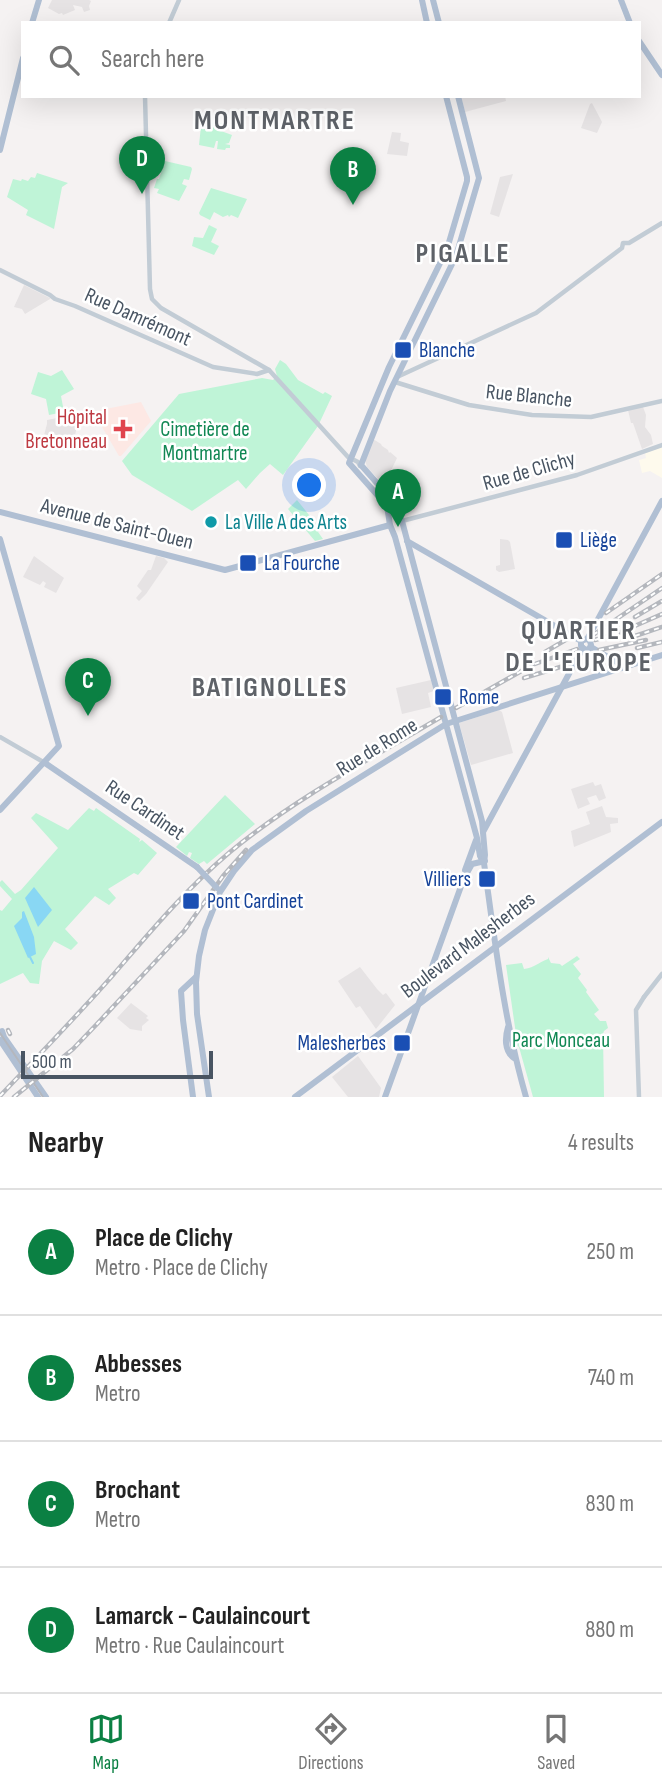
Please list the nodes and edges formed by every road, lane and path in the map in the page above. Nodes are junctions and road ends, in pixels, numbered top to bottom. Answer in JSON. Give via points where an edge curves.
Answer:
{"nodes":[{"id":1,"x":39,"y":0,"type":"edge"},
{"id":2,"x":179,"y":0,"type":"edge"},
{"id":3,"x":422,"y":0,"type":"edge"},
{"id":4,"x":433,"y":0,"type":"edge"},
{"id":5,"x":621,"y":0,"type":"edge"},
{"id":6,"x":33,"y":21,"type":"edge"},
{"id":7,"x":170,"y":21,"type":"edge"},
{"id":8,"x":427,"y":21,"type":"edge"},
{"id":9,"x":438,"y":21,"type":"edge"},
{"id":10,"x":629,"y":21,"type":"edge"},
{"id":11,"x":641,"y":44,"type":"edge"},
{"id":12,"x":21,"y":66,"type":"edge"},
{"id":13,"x":662,"y":75,"type":"edge"},
{"id":14,"x":145,"y":98,"type":"edge"},
{"id":15,"x":447,"y":98,"type":"edge"},
{"id":16,"x":459,"y":98,"type":"edge"},
{"id":17,"x":0,"y":150,"type":"edge"},
{"id":18,"x":662,"y":223,"type":"edge"},
{"id":19,"x":0,"y":270,"type":"edge"},
{"id":20,"x":266,"y":371,"type":"junction"},
{"id":21,"x":387,"y":372,"type":"junction"},
{"id":22,"x":395,"y":382,"type":"junction"},
{"id":23,"x":381,"y":384,"type":"junction"},
{"id":24,"x":662,"y":401,"type":"edge"},
{"id":25,"x":662,"y":445,"type":"edge"},
{"id":26,"x":349,"y":460,"type":"junction"},
{"id":27,"x":361,"y":465,"type":"junction"},
{"id":28,"x":354,"y":470,"type":"junction"},
{"id":29,"x":662,"y":501,"type":"edge"},
{"id":30,"x":0,"y":512,"type":"edge"},
{"id":31,"x":402,"y":521,"type":"junction"},
{"id":32,"x":391,"y":525,"type":"junction"},
{"id":33,"x":0,"y":539,"type":"edge"},
{"id":34,"x":407,"y":541,"type":"junction"},
{"id":35,"x":397,"y":544,"type":"junction"},
{"id":36,"x":584,"y":643,"type":"junction"},
{"id":37,"x":662,"y":655,"type":"edge"},
{"id":38,"x":625,"y":667,"type":"junction"},
{"id":39,"x":563,"y":686,"type":"junction"},
{"id":40,"x":456,"y":720,"type":"junction"},
{"id":41,"x":446,"y":724,"type":"junction"},
{"id":42,"x":0,"y":737,"type":"edge"},
{"id":43,"x":45,"y":763,"type":"junction"},
{"id":44,"x":0,"y":810,"type":"edge"},
{"id":45,"x":662,"y":822,"type":"edge"},
{"id":46,"x":483,"y":832,"type":"junction"},
{"id":47,"x":477,"y":838,"type":"junction"},
{"id":48,"x":479,"y":861,"type":"junction"},
{"id":49,"x":219,"y":890,"type":"junction"},
{"id":50,"x":496,"y":946,"type":"junction"},
{"id":51,"x":662,"y":974,"type":"edge"},
{"id":52,"x":196,"y":977,"type":"junction"},
{"id":53,"x":418,"y":1004,"type":"junction"},
{"id":54,"x":1,"y":1030,"type":"edge"},
{"id":55,"x":0,"y":1042,"type":"edge"},
{"id":56,"x":42,"y":1096,"type":"edge"},
{"id":57,"x":193,"y":1097,"type":"edge"},
{"id":58,"x":208,"y":1097,"type":"edge"},
{"id":59,"x":295,"y":1097,"type":"edge"},
{"id":60,"x":385,"y":1097,"type":"edge"},
{"id":61,"x":526,"y":1097,"type":"edge"},
{"id":62,"x":639,"y":1097,"type":"edge"}],
"edges":[{"from":1,"to":6,"type":"main road"},
{"from":2,"to":7,"type":"street"},
{"from":3,"to":8,"type":"main road"},
{"from":4,"to":9,"type":"main road"},
{"from":5,"to":10,"type":"main road"},
{"from":11,"to":13,"type":"main road"},
{"from":12,"to":17,"type":"main road"},
{"from":14,"to":20,"type":"street","via":[[152,299]]},
{"from":15,"to":21,"type":"main road","via":[[467,181],[447,248]]},
{"from":16,"to":22,"type":"main road","via":[[478,181],[456,256]]},
{"from":18,"to":22,"type":"street","via":[[623,243],[536,313]]},
{"from":19,"to":20,"type":"street","name":"Rue Damrémont","via":[[55,299],[213,367],[257,374]]},
{"from":20,"to":26,"type":"street","via":[[265,376],[274,377]]},
{"from":21,"to":22,"type":"main road"},
{"from":21,"to":23,"type":"main road"},
{"from":22,"to":23,"type":"main road"},
{"from":22,"to":24,"type":"street","name":"Rue Blanche","via":[[470,405],[532,415],[591,417]]},
{"from":22,"to":27,"type":"main road"},
{"from":23,"to":26,"type":"main road"},
{"from":25,"to":31,"type":"street","name":"Rue de Clichy","via":[[577,475]]},
{"from":26,"to":27,"type":"street"},
{"from":26,"to":28,"type":"main road"},
{"from":27,"to":28,"type":"street"},
{"from":27,"to":31,"type":"main road","via":[[391,499]]},
{"from":28,"to":32,"type":"main road","via":[[387,506]]},
{"from":29,"to":36,"type":"main road"},
{"from":30,"to":32,"type":"main road","name":"Avenue de Saint-Ouen","via":[[225,570]]},
{"from":31,"to":32,"type":"main road","via":[[396,517]]},
{"from":31,"to":32,"type":"main road","via":[[400,528]]},
{"from":31,"to":34,"type":"main road"},
{"from":32,"to":35,"type":"main road"},
{"from":33,"to":43,"type":"main road","via":[[59,747]]},
{"from":34,"to":35,"type":"main road"},
{"from":34,"to":36,"type":"main road"},
{"from":34,"to":40,"type":"main road"},
{"from":35,"to":41,"type":"main road"},
{"from":36,"to":38,"type":"main road","via":[[591,642],[591,647]]},
{"from":36,"to":39,"type":"main road"},
{"from":37,"to":38,"type":"main road","name":"Rue de Rome"},
{"from":38,"to":39,"type":"main road","name":"Rue de Rome"},
{"from":39,"to":40,"type":"main road","name":"Rue de Rome"},
{"from":39,"to":46,"type":"main road"},
{"from":40,"to":41,"type":"main road","name":"Rue de Rome"},
{"from":40,"to":46,"type":"main road"},
{"from":41,"to":47,"type":"main road"},
{"from":41,"to":49,"type":"main road","name":"Rue de Rome","via":[[267,838]]},
{"from":42,"to":43,"type":"street"},
{"from":43,"to":44,"type":"main road"},
{"from":43,"to":49,"type":"main road","name":"Rue Cardinet","bridge":true,"via":[[197,867]]},
{"from":45,"to":50,"type":"main road","name":"Boulevard Malesherbes"},
{"from":46,"to":47,"type":"main road"},
{"from":46,"to":48,"type":"main road"},
{"from":47,"to":48,"type":"main road"},
{"from":47,"to":48,"type":"main road"},
{"from":48,"to":50,"type":"main road"},
{"from":48,"to":53,"type":"main road","via":[[464,878]]},
{"from":49,"to":52,"type":"main road","name":"Rue de Rome"},
{"from":50,"to":53,"type":"main road","name":"Boulevard Malesherbes"},
{"from":50,"to":61,"type":"main road","via":[[508,1025],[506,1044]]},
{"from":51,"to":62,"type":"street","via":[[636,1008]]},
{"from":52,"to":57,"type":"main road","via":[[183,990]]},
{"from":52,"to":58,"type":"main road","name":"Rue de Rome"},
{"from":53,"to":59,"type":"main road","name":"Boulevard Malesherbes"},
{"from":53,"to":60,"type":"main road"},
{"from":54,"to":56,"type":"main road"},
{"from":55,"to":56,"type":"main road"}]}
